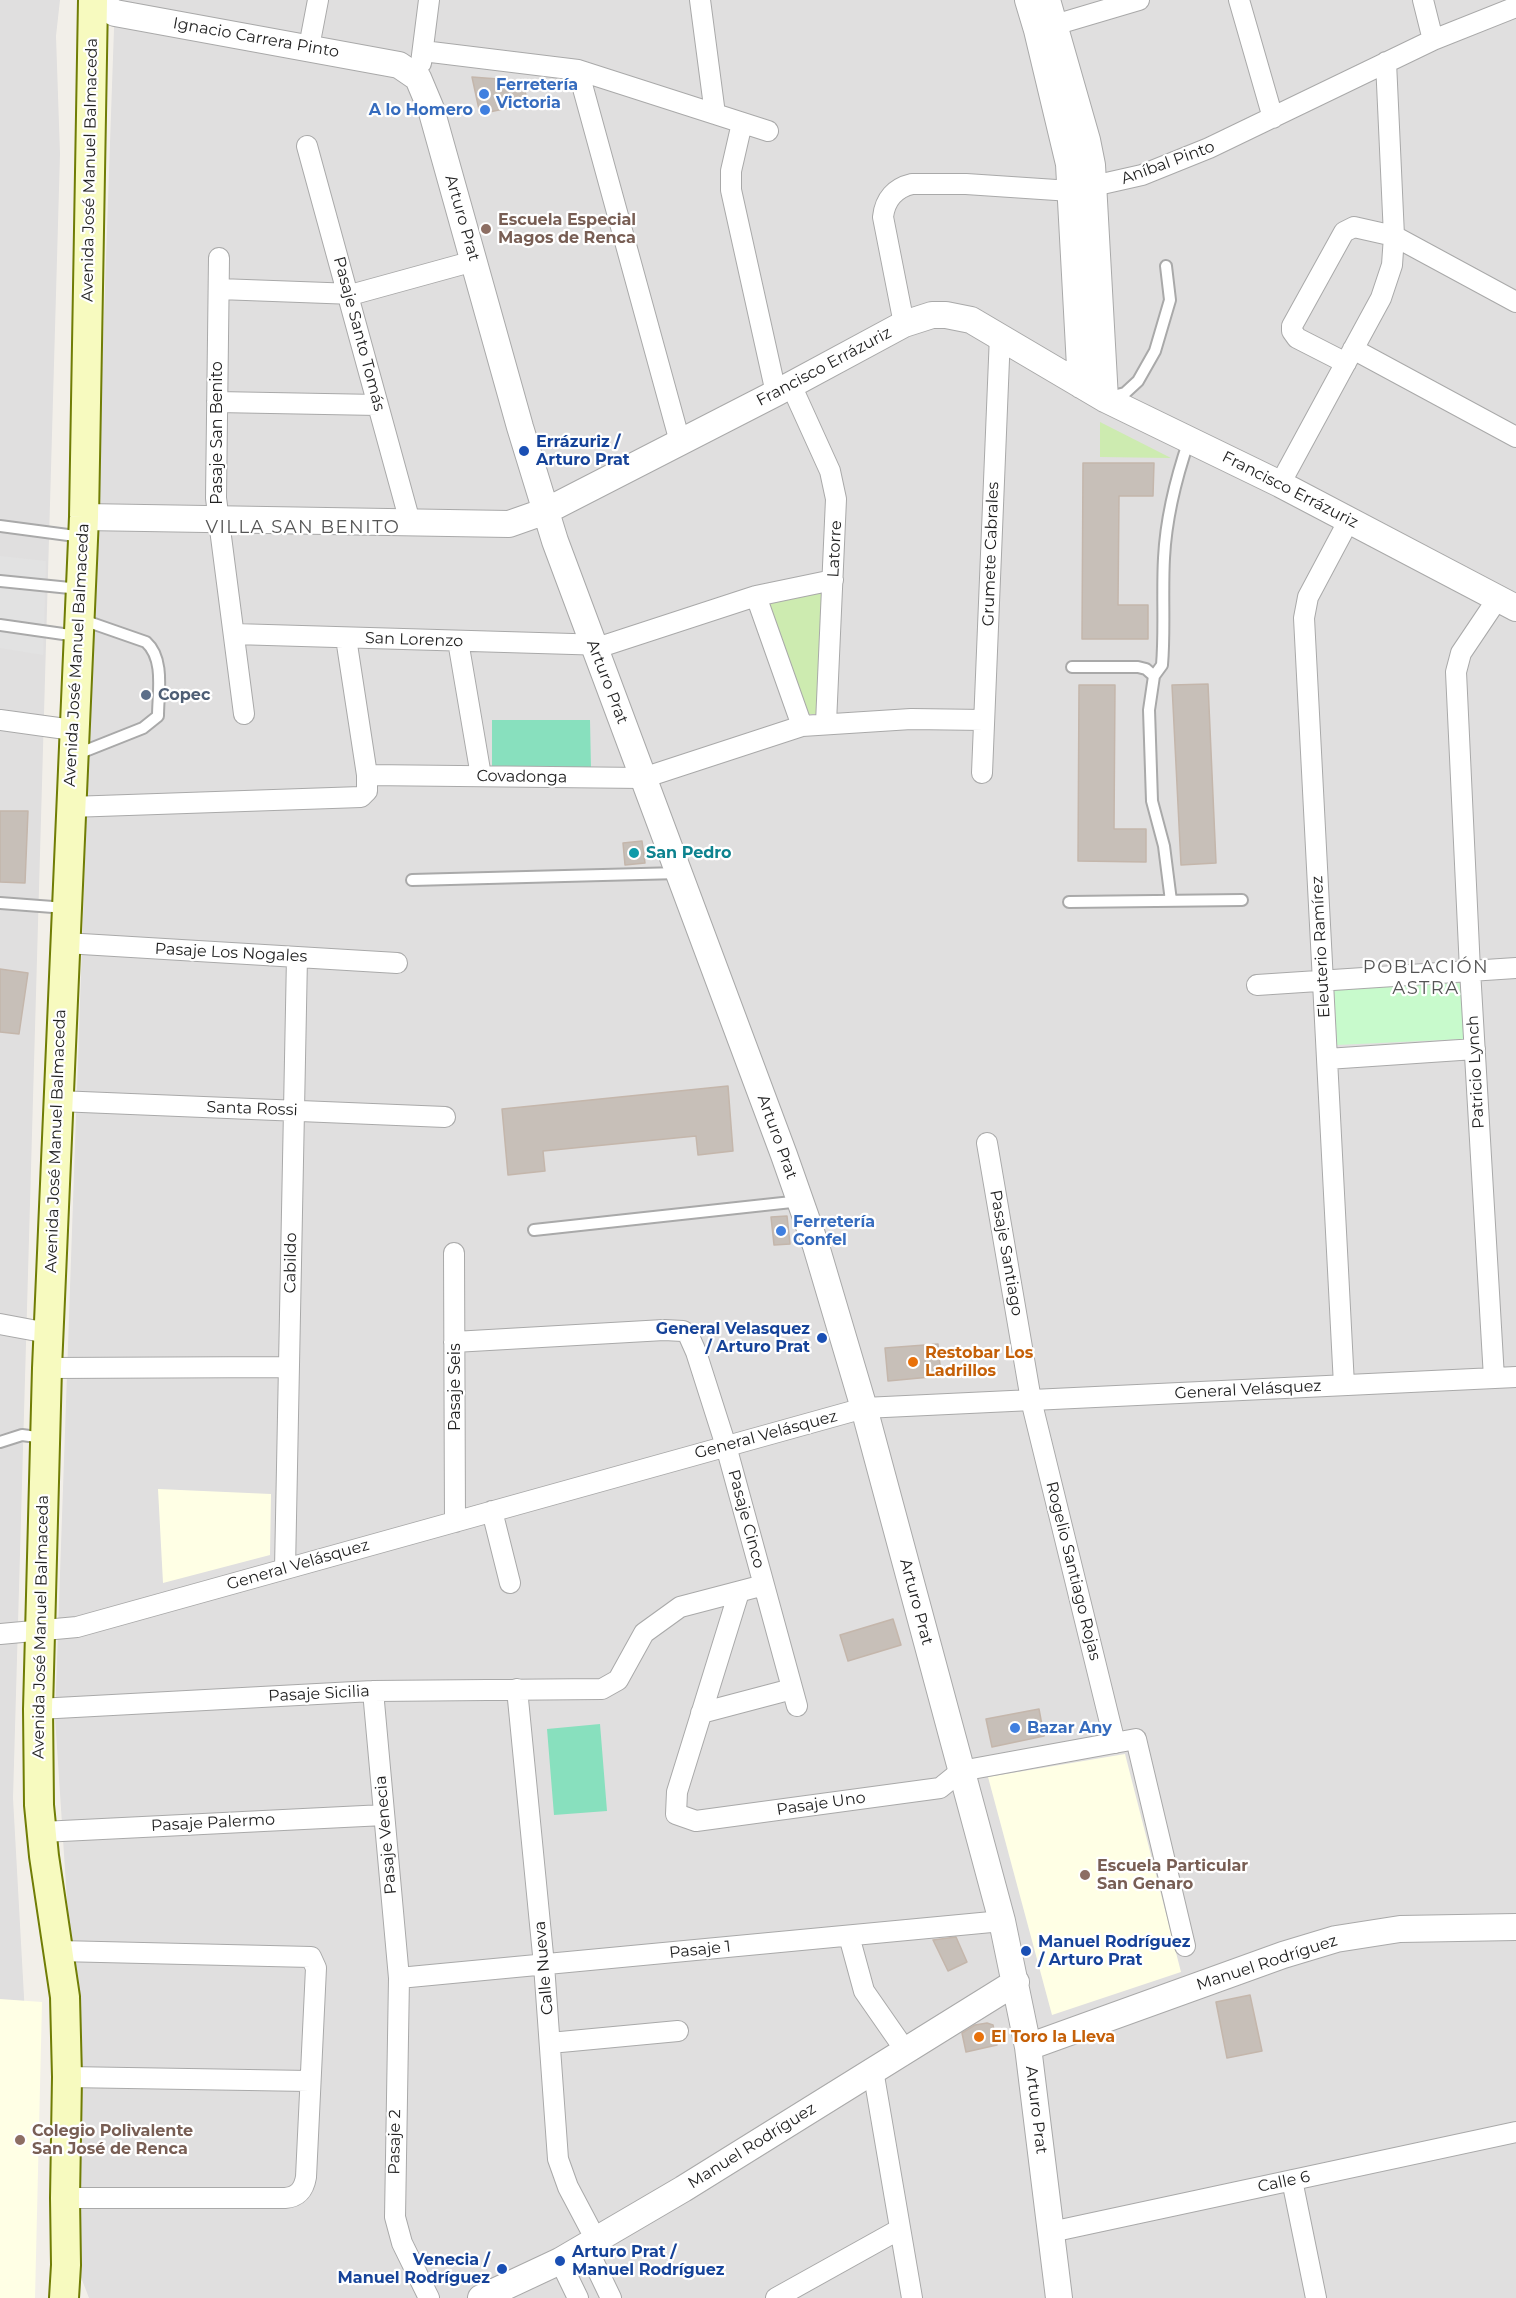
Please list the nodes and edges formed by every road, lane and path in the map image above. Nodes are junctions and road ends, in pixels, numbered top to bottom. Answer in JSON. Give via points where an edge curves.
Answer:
{"nodes":[{"id":1,"x":93,"y":0,"type":"edge"},
{"id":2,"x":318,"y":0,"type":"edge"},
{"id":3,"x":429,"y":0,"type":"edge"},
{"id":4,"x":700,"y":0,"type":"edge"},
{"id":5,"x":1028,"y":0,"type":"edge"},
{"id":6,"x":1047,"y":0,"type":"edge"},
{"id":7,"x":1139,"y":0,"type":"edge"},
{"id":8,"x":1239,"y":0,"type":"edge"},
{"id":9,"x":1423,"y":0,"type":"edge"},
{"id":10,"x":1516,"y":7,"type":"edge"},
{"id":11,"x":1045,"y":27,"type":"junction"},
{"id":12,"x":1433,"y":40,"type":"junction"},
{"id":13,"x":309,"y":47,"type":"junction"},
{"id":14,"x":423,"y":51,"type":"junction"},
{"id":15,"x":1386,"y":62,"type":"junction"},
{"id":16,"x":578,"y":70,"type":"junction"},
{"id":17,"x":418,"y":78,"type":"junction"},
{"id":18,"x":715,"y":114,"type":"junction"},
{"id":19,"x":1273,"y":118,"type":"junction"},
{"id":20,"x":742,"y":123,"type":"junction"},
{"id":21,"x":768,"y":131,"type":"dead end"},
{"id":22,"x":307,"y":146,"type":"dead end"},
{"id":23,"x":1083,"y":189,"type":"junction"},
{"id":24,"x":1394,"y":236,"type":"junction"},
{"id":25,"x":219,"y":258,"type":"dead end"},
{"id":26,"x":474,"y":261,"type":"junction"},
{"id":27,"x":1166,"y":266,"type":"dead end"},
{"id":28,"x":219,"y":289,"type":"junction"},
{"id":29,"x":348,"y":294,"type":"junction"},
{"id":30,"x":1516,"y":302,"type":"edge"},
{"id":31,"x":904,"y":324,"type":"junction"},
{"id":32,"x":1000,"y":335,"type":"junction"},
{"id":33,"x":1349,"y":356,"type":"junction"},
{"id":34,"x":1081,"y":385,"type":"junction"},
{"id":35,"x":784,"y":389,"type":"junction"},
{"id":36,"x":1105,"y":399,"type":"junction"},
{"id":37,"x":217,"y":402,"type":"junction"},
{"id":38,"x":378,"y":405,"type":"junction"},
{"id":39,"x":1516,"y":437,"type":"edge"},
{"id":40,"x":1189,"y":440,"type":"junction"},
{"id":41,"x":680,"y":442,"type":"junction"},
{"id":42,"x":1280,"y":484,"type":"junction"},
{"id":43,"x":546,"y":511,"type":"junction"},
{"id":44,"x":218,"y":519,"type":"junction"},
{"id":45,"x":1349,"y":520,"type":"junction"},
{"id":46,"x":410,"y":522,"type":"junction"},
{"id":47,"x":0,"y":526,"type":"edge"},
{"id":48,"x":83,"y":527,"type":"junction"},
{"id":49,"x":833,"y":580,"type":"junction"},
{"id":50,"x":0,"y":581,"type":"edge"},
{"id":51,"x":80,"y":590,"type":"junction"},
{"id":52,"x":756,"y":596,"type":"junction"},
{"id":53,"x":1511,"y":603,"type":"edge"},
{"id":54,"x":0,"y":626,"type":"edge"},
{"id":55,"x":78,"y":627,"type":"junction"},
{"id":56,"x":234,"y":634,"type":"junction"},
{"id":57,"x":346,"y":638,"type":"junction"},
{"id":58,"x":458,"y":641,"type":"junction"},
{"id":59,"x":594,"y":646,"type":"junction"},
{"id":60,"x":1072,"y":667,"type":"dead end"},
{"id":61,"x":1154,"y":676,"type":"junction"},
{"id":62,"x":244,"y":714,"type":"dead end"},
{"id":63,"x":0,"y":720,"type":"edge"},
{"id":64,"x":984,"y":720,"type":"junction"},
{"id":65,"x":826,"y":723,"type":"junction"},
{"id":66,"x":802,"y":726,"type":"junction"},
{"id":67,"x":73,"y":743,"type":"junction"},
{"id":68,"x":982,"y":773,"type":"dead end"},
{"id":69,"x":367,"y":775,"type":"junction"},
{"id":70,"x":481,"y":776,"type":"junction"},
{"id":71,"x":643,"y":778,"type":"junction"},
{"id":72,"x":70,"y":807,"type":"junction"},
{"id":73,"x":679,"y":873,"type":"junction"},
{"id":74,"x":412,"y":880,"type":"dead end"},
{"id":75,"x":1242,"y":900,"type":"dead end"},
{"id":76,"x":1172,"y":901,"type":"junction"},
{"id":77,"x":1069,"y":902,"type":"dead end"},
{"id":78,"x":0,"y":903,"type":"edge"},
{"id":79,"x":66,"y":908,"type":"junction"},
{"id":80,"x":65,"y":943,"type":"junction"},
{"id":81,"x":297,"y":957,"type":"junction"},
{"id":82,"x":397,"y":963,"type":"dead end"},
{"id":83,"x":1516,"y":968,"type":"edge"},
{"id":84,"x":1470,"y":970,"type":"junction"},
{"id":85,"x":1323,"y":981,"type":"junction"},
{"id":86,"x":1257,"y":985,"type":"dead end"},
{"id":87,"x":1475,"y":1049,"type":"junction"},
{"id":88,"x":1327,"y":1059,"type":"junction"},
{"id":89,"x":58,"y":1101,"type":"junction"},
{"id":90,"x":294,"y":1111,"type":"junction"},
{"id":91,"x":446,"y":1117,"type":"dead end"},
{"id":92,"x":987,"y":1143,"type":"dead end"},
{"id":93,"x":801,"y":1201,"type":"junction"},
{"id":94,"x":534,"y":1230,"type":"dead end"},
{"id":95,"x":454,"y":1253,"type":"dead end"},
{"id":96,"x":0,"y":1324,"type":"edge"},
{"id":97,"x":48,"y":1333,"type":"junction"},
{"id":98,"x":454,"y":1342,"type":"junction"},
{"id":99,"x":289,"y":1367,"type":"junction"},
{"id":100,"x":47,"y":1368,"type":"junction"},
{"id":101,"x":1516,"y":1377,"type":"edge"},
{"id":102,"x":1494,"y":1378,"type":"junction"},
{"id":103,"x":1344,"y":1385,"type":"junction"},
{"id":104,"x":1031,"y":1400,"type":"junction"},
{"id":105,"x":864,"y":1408,"type":"junction"},
{"id":106,"x":45,"y":1438,"type":"junction"},
{"id":107,"x":0,"y":1442,"type":"edge"},
{"id":108,"x":726,"y":1446,"type":"junction"},
{"id":109,"x":492,"y":1511,"type":"junction"},
{"id":110,"x":455,"y":1522,"type":"junction"},
{"id":111,"x":285,"y":1569,"type":"junction"},
{"id":112,"x":510,"y":1583,"type":"dead end"},
{"id":113,"x":764,"y":1585,"type":"junction"},
{"id":114,"x":739,"y":1592,"type":"junction"},
{"id":115,"x":39,"y":1632,"type":"junction"},
{"id":116,"x":0,"y":1634,"type":"edge"},
{"id":117,"x":517,"y":1689,"type":"junction"},
{"id":118,"x":373,"y":1691,"type":"junction"},
{"id":119,"x":38,"y":1709,"type":"junction"},
{"id":120,"x":701,"y":1713,"type":"junction"},
{"id":121,"x":1115,"y":1743,"type":"junction"},
{"id":122,"x":961,"y":1771,"type":"junction"},
{"id":123,"x":384,"y":1815,"type":"junction"},
{"id":124,"x":42,"y":1832,"type":"junction"},
{"id":125,"x":1002,"y":1921,"type":"junction"},
{"id":126,"x":1516,"y":1928,"type":"edge"},
{"id":127,"x":849,"y":1936,"type":"junction"},
{"id":128,"x":1185,"y":1946,"type":"dead end"},
{"id":129,"x":60,"y":1951,"type":"junction"},
{"id":130,"x":544,"y":1965,"type":"junction"},
{"id":131,"x":399,"y":1978,"type":"junction"},
{"id":132,"x":1016,"y":1982,"type":"junction"},
{"id":133,"x":678,"y":2031,"type":"dead end"},
{"id":134,"x":550,"y":2043,"type":"junction"},
{"id":135,"x":1028,"y":2047,"type":"junction"},
{"id":136,"x":905,"y":2050,"type":"junction"},
{"id":137,"x":873,"y":2070,"type":"junction"},
{"id":138,"x":67,"y":2077,"type":"junction"},
{"id":139,"x":309,"y":2081,"type":"junction"},
{"id":140,"x":1516,"y":2132,"type":"edge"},
{"id":141,"x":1292,"y":2180,"type":"junction"},
{"id":142,"x":65,"y":2198,"type":"junction"},
{"id":143,"x":900,"y":2229,"type":"junction"},
{"id":144,"x":1051,"y":2232,"type":"junction"},
{"id":145,"x":591,"y":2243,"type":"junction"},
{"id":146,"x":560,"y":2261,"type":"junction"},
{"id":147,"x":66,"y":2292,"type":"edge"},
{"id":148,"x":429,"y":2298,"type":"edge"},
{"id":149,"x":481,"y":2298,"type":"edge"},
{"id":150,"x":578,"y":2298,"type":"edge"},
{"id":151,"x":611,"y":2298,"type":"edge"},
{"id":152,"x":776,"y":2298,"type":"edge"},
{"id":153,"x":912,"y":2298,"type":"edge"},
{"id":154,"x":1059,"y":2298,"type":"edge"},
{"id":155,"x":1316,"y":2298,"type":"edge"}],
"edges":[{"from":1,"to":13,"type":"street","name":"Ignacio Carrera Pinto","via":[[116,12]]},
{"from":1,"to":48,"type":"main road","name":"Avenida José Manuel Balmaceda"},
{"from":2,"to":13,"type":"street"},
{"from":3,"to":14,"type":"street"},
{"from":4,"to":18,"type":"street"},
{"from":5,"to":11,"type":"street"},
{"from":6,"to":11,"type":"street"},
{"from":7,"to":11,"type":"street"},
{"from":8,"to":19,"type":"street"},
{"from":9,"to":12,"type":"street"},
{"from":10,"to":12,"type":"street","name":"Aníbal Pinto"},
{"from":11,"to":23,"type":"street","via":[[1087,140]]},
{"from":12,"to":15,"type":"street","name":"Aníbal Pinto"},
{"from":13,"to":17,"type":"street","name":"Ignacio Carrera Pinto","via":[[399,65]]},
{"from":14,"to":16,"type":"street"},
{"from":14,"to":17,"type":"street"},
{"from":15,"to":19,"type":"street","name":"Aníbal Pinto"},
{"from":15,"to":24,"type":"street"},
{"from":16,"to":18,"type":"street"},
{"from":16,"to":41,"type":"street"},
{"from":17,"to":26,"type":"street","name":"Arturo Prat","via":[[431,109]]},
{"from":18,"to":20,"type":"street"},
{"from":19,"to":23,"type":"street","name":"Aníbal Pinto","via":[[1176,163]]},
{"from":20,"to":21,"type":"street"},
{"from":20,"to":35,"type":"street","name":"Latorre","via":[[731,171],[731,190]]},
{"from":22,"to":29,"type":"street","name":"Pasaje Santo Tomás"},
{"from":23,"to":31,"type":"street","name":"Aníbal Pinto","via":[[943,184],[912,184],[897,189],[886,203],[883,217]]},
{"from":23,"to":34,"type":"street"},
{"from":23,"to":36,"type":"street"},
{"from":24,"to":30,"type":"street"},
{"from":24,"to":33,"type":"street","via":[[1381,298]]},
{"from":24,"to":33,"type":"street","via":[[1358,227],[1346,230],[1294,322],[1292,331],[1297,338]]},
{"from":25,"to":28,"type":"street","name":"Pasaje San Benito"},
{"from":26,"to":29,"type":"street"},
{"from":26,"to":43,"type":"street","name":"Arturo Prat"},
{"from":27,"to":36,"type":"lane","via":[[1170,300],[1155,351],[1138,381],[1125,393]]},
{"from":28,"to":29,"type":"street"},
{"from":28,"to":37,"type":"street","name":"Pasaje San Benito"},
{"from":29,"to":38,"type":"street","name":"Pasaje Santo Tomás"},
{"from":31,"to":32,"type":"street","name":"Francisco Errázuriz","via":[[946,315],[971,320]]},
{"from":31,"to":35,"type":"street","name":"Francisco Errázuriz"},
{"from":32,"to":34,"type":"street","name":"Francisco Errázuriz"},
{"from":32,"to":64,"type":"street","name":"Grumete Cabrales"},
{"from":33,"to":39,"type":"street"},
{"from":33,"to":42,"type":"street"},
{"from":34,"to":36,"type":"street","name":"Francisco Errázuriz"},
{"from":35,"to":41,"type":"street","name":"Francisco Errázuriz"},
{"from":35,"to":49,"type":"street","name":"Latorre","via":[[830,471],[835,490]]},
{"from":36,"to":40,"type":"street","name":"Francisco Errázuriz"},
{"from":37,"to":38,"type":"street"},
{"from":37,"to":44,"type":"street","name":"Pasaje San Benito"},
{"from":38,"to":46,"type":"street","name":"Pasaje Santo Tomás"},
{"from":40,"to":42,"type":"street","name":"Francisco Errázuriz"},
{"from":40,"to":61,"type":"lane","via":[[1171,505],[1164,557],[1162,665]]},
{"from":41,"to":43,"type":"street","name":"Francisco Errázuriz"},
{"from":42,"to":45,"type":"street","name":"Francisco Errázuriz"},
{"from":43,"to":46,"type":"street","name":"Francisco Errázuriz","via":[[509,524]]},
{"from":43,"to":59,"type":"street","name":"Arturo Prat"},
{"from":44,"to":46,"type":"street","name":"Francisco Errázuriz"},
{"from":44,"to":48,"type":"street","name":"Francisco Errázuriz"},
{"from":44,"to":56,"type":"street","name":"Pasaje San Benito"},
{"from":45,"to":53,"type":"street","name":"Francisco Errázuriz"},
{"from":45,"to":85,"type":"street","name":"Eleuterio Ramírez","via":[[1308,597],[1304,618]]},
{"from":47,"to":48,"type":"lane"},
{"from":48,"to":51,"type":"main road","name":"Avenida José Manuel Balmaceda"},
{"from":49,"to":52,"type":"street","name":"San Lorenzo"},
{"from":49,"to":65,"type":"street","name":"Latorre"},
{"from":50,"to":51,"type":"lane"},
{"from":51,"to":55,"type":"main road","name":"Avenida José Manuel Balmaceda"},
{"from":52,"to":59,"type":"street","name":"San Lorenzo","via":[[619,642]]},
{"from":52,"to":66,"type":"street"},
{"from":53,"to":84,"type":"street","name":"Patricio Lynch","via":[[1461,652],[1456,672]]},
{"from":54,"to":55,"type":"lane"},
{"from":55,"to":67,"type":"main road","name":"Avenida José Manuel Balmaceda"},
{"from":55,"to":67,"type":"lane","via":[[146,642],[152,648],[159,668],[158,717],[143,728]]},
{"from":56,"to":57,"type":"street","name":"San Lorenzo"},
{"from":56,"to":62,"type":"street","name":"Pasaje San Benito"},
{"from":57,"to":58,"type":"street","name":"San Lorenzo"},
{"from":57,"to":69,"type":"street"},
{"from":58,"to":59,"type":"street","name":"San Lorenzo"},
{"from":58,"to":70,"type":"street"},
{"from":59,"to":71,"type":"street","name":"Arturo Prat"},
{"from":60,"to":61,"type":"lane","via":[[1138,667]]},
{"from":61,"to":76,"type":"lane","via":[[1149,710],[1152,801]]},
{"from":63,"to":67,"type":"street"},
{"from":64,"to":65,"type":"street","name":"Covadonga"},
{"from":64,"to":68,"type":"street","name":"Grumete Cabrales"},
{"from":65,"to":66,"type":"street","name":"Covadonga"},
{"from":66,"to":71,"type":"street","name":"Covadonga"},
{"from":67,"to":72,"type":"main road","name":"Avenida José Manuel Balmaceda"},
{"from":69,"to":70,"type":"street","name":"Covadonga"},
{"from":69,"to":72,"type":"street","via":[[367,791],[355,798]]},
{"from":70,"to":71,"type":"street","name":"Covadonga"},
{"from":71,"to":73,"type":"street","name":"Arturo Prat"},
{"from":72,"to":79,"type":"main road","name":"Avenida José Manuel Balmaceda"},
{"from":73,"to":74,"type":"lane"},
{"from":73,"to":93,"type":"street","name":"Arturo Prat"},
{"from":75,"to":76,"type":"lane"},
{"from":76,"to":77,"type":"lane"},
{"from":78,"to":79,"type":"lane"},
{"from":79,"to":80,"type":"main road","name":"Avenida José Manuel Balmaceda"},
{"from":80,"to":81,"type":"street","name":"Pasaje Los Nogales"},
{"from":80,"to":89,"type":"main road","name":"Avenida José Manuel Balmaceda"},
{"from":81,"to":82,"type":"street","name":"Pasaje Los Nogales"},
{"from":81,"to":90,"type":"street","name":"Cabildo"},
{"from":83,"to":84,"type":"street"},
{"from":84,"to":85,"type":"street"},
{"from":84,"to":87,"type":"street","name":"Patricio Lynch"},
{"from":85,"to":86,"type":"street"},
{"from":85,"to":88,"type":"street","name":"Eleuterio Ramírez"},
{"from":87,"to":88,"type":"street"},
{"from":87,"to":102,"type":"street","name":"Patricio Lynch"},
{"from":88,"to":103,"type":"street","name":"Eleuterio Ramírez"},
{"from":89,"to":90,"type":"street","name":"Santa Rossi"},
{"from":89,"to":97,"type":"main road","name":"Avenida José Manuel Balmaceda"},
{"from":90,"to":91,"type":"street","name":"Santa Rossi"},
{"from":90,"to":99,"type":"street","name":"Cabildo"},
{"from":92,"to":104,"type":"street","name":"Pasaje Santiago"},
{"from":93,"to":94,"type":"lane"},
{"from":93,"to":105,"type":"street","name":"Arturo Prat"},
{"from":95,"to":98,"type":"street","name":"Pasaje Seis"},
{"from":96,"to":97,"type":"street"},
{"from":97,"to":100,"type":"main road","name":"Avenida José Manuel Balmaceda"},
{"from":98,"to":108,"type":"street","name":"Pasaje Cinco","via":[[683,1331],[696,1352]]},
{"from":98,"to":110,"type":"street","name":"Pasaje Seis"},
{"from":99,"to":100,"type":"street"},
{"from":99,"to":111,"type":"street","name":"Cabildo"},
{"from":100,"to":106,"type":"main road","name":"Avenida José Manuel Balmaceda"},
{"from":101,"to":102,"type":"street","name":"General Velásquez"},
{"from":102,"to":103,"type":"street","name":"General Velásquez"},
{"from":103,"to":104,"type":"street","name":"General Velásquez"},
{"from":104,"to":105,"type":"street","name":"General Velásquez"},
{"from":104,"to":121,"type":"street","name":"Rogelio Santiago Rojas"},
{"from":105,"to":108,"type":"street","name":"General Velásquez"},
{"from":105,"to":122,"type":"street","name":"Arturo Prat"},
{"from":106,"to":107,"type":"lane","via":[[22,1435]]},
{"from":106,"to":115,"type":"main road","name":"Avenida José Manuel Balmaceda"},
{"from":108,"to":109,"type":"street","name":"General Velásquez"},
{"from":108,"to":113,"type":"street","name":"Pasaje Cinco"},
{"from":109,"to":110,"type":"street","name":"General Velásquez"},
{"from":109,"to":112,"type":"street"},
{"from":110,"to":111,"type":"street","name":"General Velásquez"},
{"from":111,"to":115,"type":"street","name":"General Velásquez","via":[[77,1627]]},
{"from":113,"to":114,"type":"street"},
{"from":113,"to":120,"type":"street","name":"Pasaje Cinco","via":[[795,1697]]},
{"from":114,"to":117,"type":"street","name":"Pasaje Sicilia","via":[[680,1607],[644,1633],[618,1680],[602,1689]]},
{"from":114,"to":120,"type":"street"},
{"from":115,"to":116,"type":"street","name":"General Velásquez"},
{"from":115,"to":119,"type":"main road","name":"Avenida José Manuel Balmaceda"},
{"from":117,"to":118,"type":"street","name":"Pasaje Sicilia"},
{"from":117,"to":130,"type":"street","name":"Calle Nueva"},
{"from":118,"to":119,"type":"street","name":"Pasaje Sicilia"},
{"from":118,"to":123,"type":"street","name":"Pasaje Venecia"},
{"from":119,"to":124,"type":"main road","name":"Avenida José Manuel Balmaceda"},
{"from":120,"to":122,"type":"street","name":"Pasaje Uno","via":[[677,1792],[676,1814],[696,1821],[940,1788]]},
{"from":121,"to":122,"type":"street"},
{"from":121,"to":128,"type":"street","via":[[1136,1739]]},
{"from":122,"to":125,"type":"street","name":"Arturo Prat"},
{"from":123,"to":124,"type":"street","name":"Pasaje Palermo"},
{"from":123,"to":131,"type":"street","name":"Pasaje Venecia"},
{"from":124,"to":129,"type":"main road","name":"Avenida José Manuel Balmaceda"},
{"from":125,"to":127,"type":"street","name":"Pasaje 1"},
{"from":125,"to":132,"type":"street","name":"Arturo Prat"},
{"from":126,"to":135,"type":"street","name":"Manuel Rodríguez","via":[[1400,1929],[1336,1939]]},
{"from":127,"to":130,"type":"street","name":"Pasaje 1"},
{"from":127,"to":136,"type":"street","via":[[864,1991]]},
{"from":129,"to":138,"type":"main road","name":"Avenida José Manuel Balmaceda"},
{"from":129,"to":139,"type":"street","via":[[311,1957],[316,1968]]},
{"from":130,"to":131,"type":"street","name":"Pasaje 1"},
{"from":130,"to":134,"type":"street","name":"Calle Nueva"},
{"from":131,"to":148,"type":"street","name":"Pasaje 2","via":[[395,2217],[402,2243]]},
{"from":132,"to":135,"type":"street","name":"Arturo Prat"},
{"from":132,"to":136,"type":"street","name":"Manuel Rodríguez"},
{"from":133,"to":134,"type":"street"},
{"from":134,"to":145,"type":"street","name":"Calle Nueva","via":[[558,2159]]},
{"from":135,"to":144,"type":"street","name":"Arturo Prat"},
{"from":136,"to":137,"type":"street","name":"Manuel Rodríguez"},
{"from":137,"to":143,"type":"street"},
{"from":137,"to":145,"type":"street","name":"Manuel Rodríguez"},
{"from":138,"to":139,"type":"street"},
{"from":138,"to":142,"type":"main road","name":"Avenida José Manuel Balmaceda"},
{"from":139,"to":142,"type":"street","via":[[306,2177],[294,2196]]},
{"from":140,"to":141,"type":"street","name":"Calle 6"},
{"from":141,"to":144,"type":"street","name":"Calle 6"},
{"from":141,"to":155,"type":"street"},
{"from":142,"to":147,"type":"main road","name":"Avenida José Manuel Balmaceda"},
{"from":143,"to":152,"type":"street"},
{"from":143,"to":153,"type":"street"},
{"from":144,"to":154,"type":"street","name":"Arturo Prat"},
{"from":145,"to":146,"type":"street","name":"Manuel Rodríguez"},
{"from":145,"to":151,"type":"street","name":"Calle Nueva"},
{"from":146,"to":149,"type":"street","name":"Manuel Rodríguez"},
{"from":146,"to":150,"type":"street"}]}
